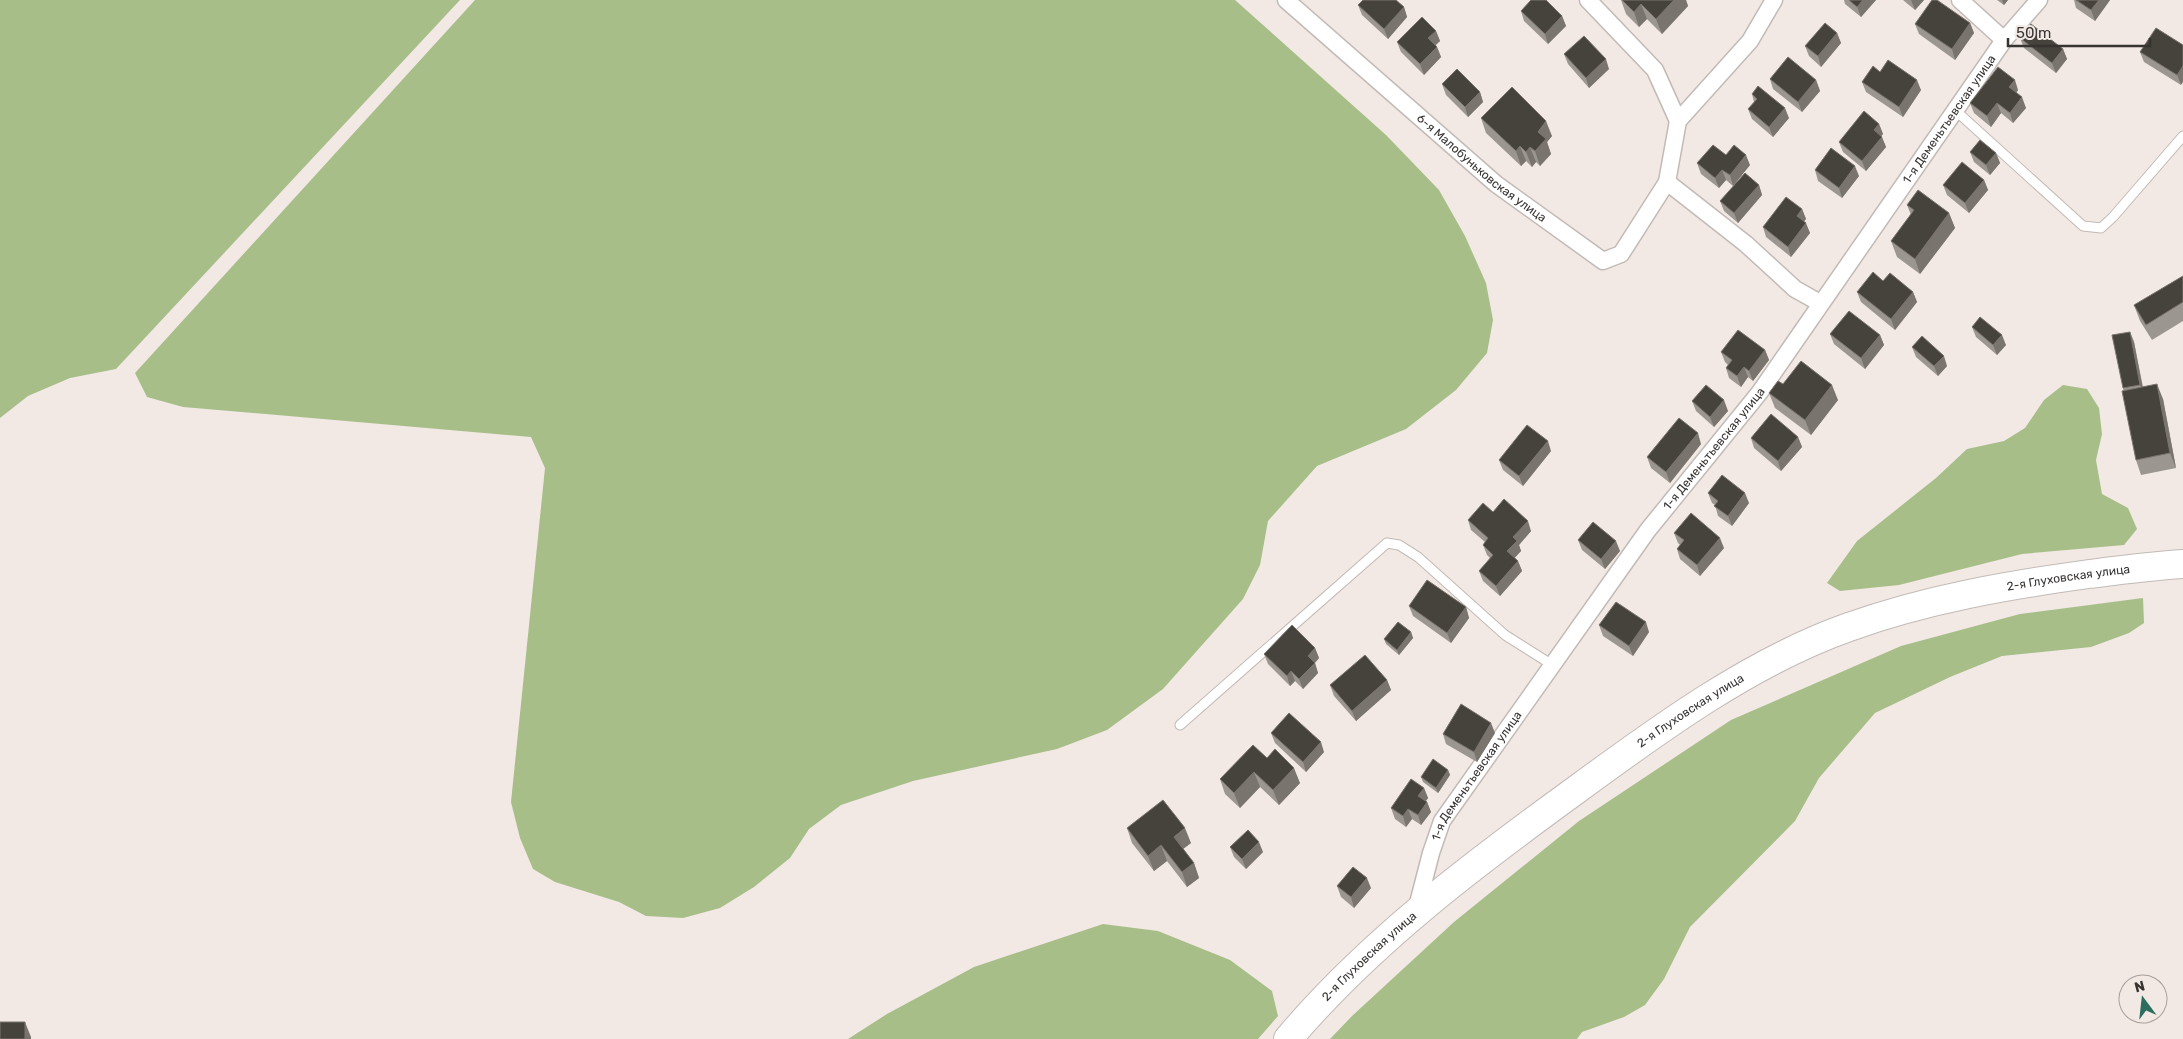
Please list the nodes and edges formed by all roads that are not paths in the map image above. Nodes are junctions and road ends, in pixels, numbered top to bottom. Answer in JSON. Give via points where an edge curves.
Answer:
{"nodes":[{"id":1,"x":1286,"y":0,"type":"edge"},
{"id":2,"x":1588,"y":0,"type":"edge"},
{"id":3,"x":1774,"y":0,"type":"edge"},
{"id":4,"x":1960,"y":0,"type":"edge"},
{"id":5,"x":2039,"y":0,"type":"edge"},
{"id":6,"x":2004,"y":40,"type":"junction"},
{"id":7,"x":1955,"y":110,"type":"junction"},
{"id":8,"x":1678,"y":121,"type":"junction"},
{"id":9,"x":2183,"y":136,"type":"edge"},
{"id":10,"x":1667,"y":182,"type":"junction"},
{"id":11,"x":1820,"y":303,"type":"junction"},
{"id":12,"x":2183,"y":564,"type":"edge"},
{"id":13,"x":1554,"y":666,"type":"junction"},
{"id":14,"x":1180,"y":725,"type":"dead end"},
{"id":15,"x":1416,"y":911,"type":"junction"},
{"id":16,"x":1288,"y":1039,"type":"edge"}],
"edges":[{"from":1,"to":10,"type":"street","name":"6-я Малобуньковская улица","via":[[1496,184],[1603,260],[1621,254]]},
{"from":2,"to":8,"type":"street","via":[[1655,70]]},
{"from":3,"to":8,"type":"street","via":[[1750,41]]},
{"from":4,"to":6,"type":"street"},
{"from":5,"to":6,"type":"street","name":"1-я Деменьтьевская улица"},
{"from":6,"to":7,"type":"street","name":"1-я Деменьтьевская улица"},
{"from":7,"to":9,"type":"lane","via":[[2083,226],[2101,228]]},
{"from":7,"to":11,"type":"street","name":"1-я Деменьтьевская улица"},
{"from":8,"to":10,"type":"street"},
{"from":10,"to":11,"type":"street","via":[[1746,244],[1796,289]]},
{"from":11,"to":13,"type":"street","name":"1-я Деменьтьевская улица","via":[[1760,392],[1648,530],[1597,599]]},
{"from":12,"to":15,"type":"highway","name":"2-я Глуховская улица","via":[[2045,580],[1945,599],[1849,626],[1788,652],[1702,702],[1626,753]]},
{"from":13,"to":14,"type":"lane","via":[[1505,635],[1418,557],[1399,545],[1387,543]]},
{"from":13,"to":15,"type":"street","name":"1-я Деменьтьевская улица","via":[[1442,821]]},
{"from":15,"to":16,"type":"highway","name":"2-я Глуховская улица"}]}
